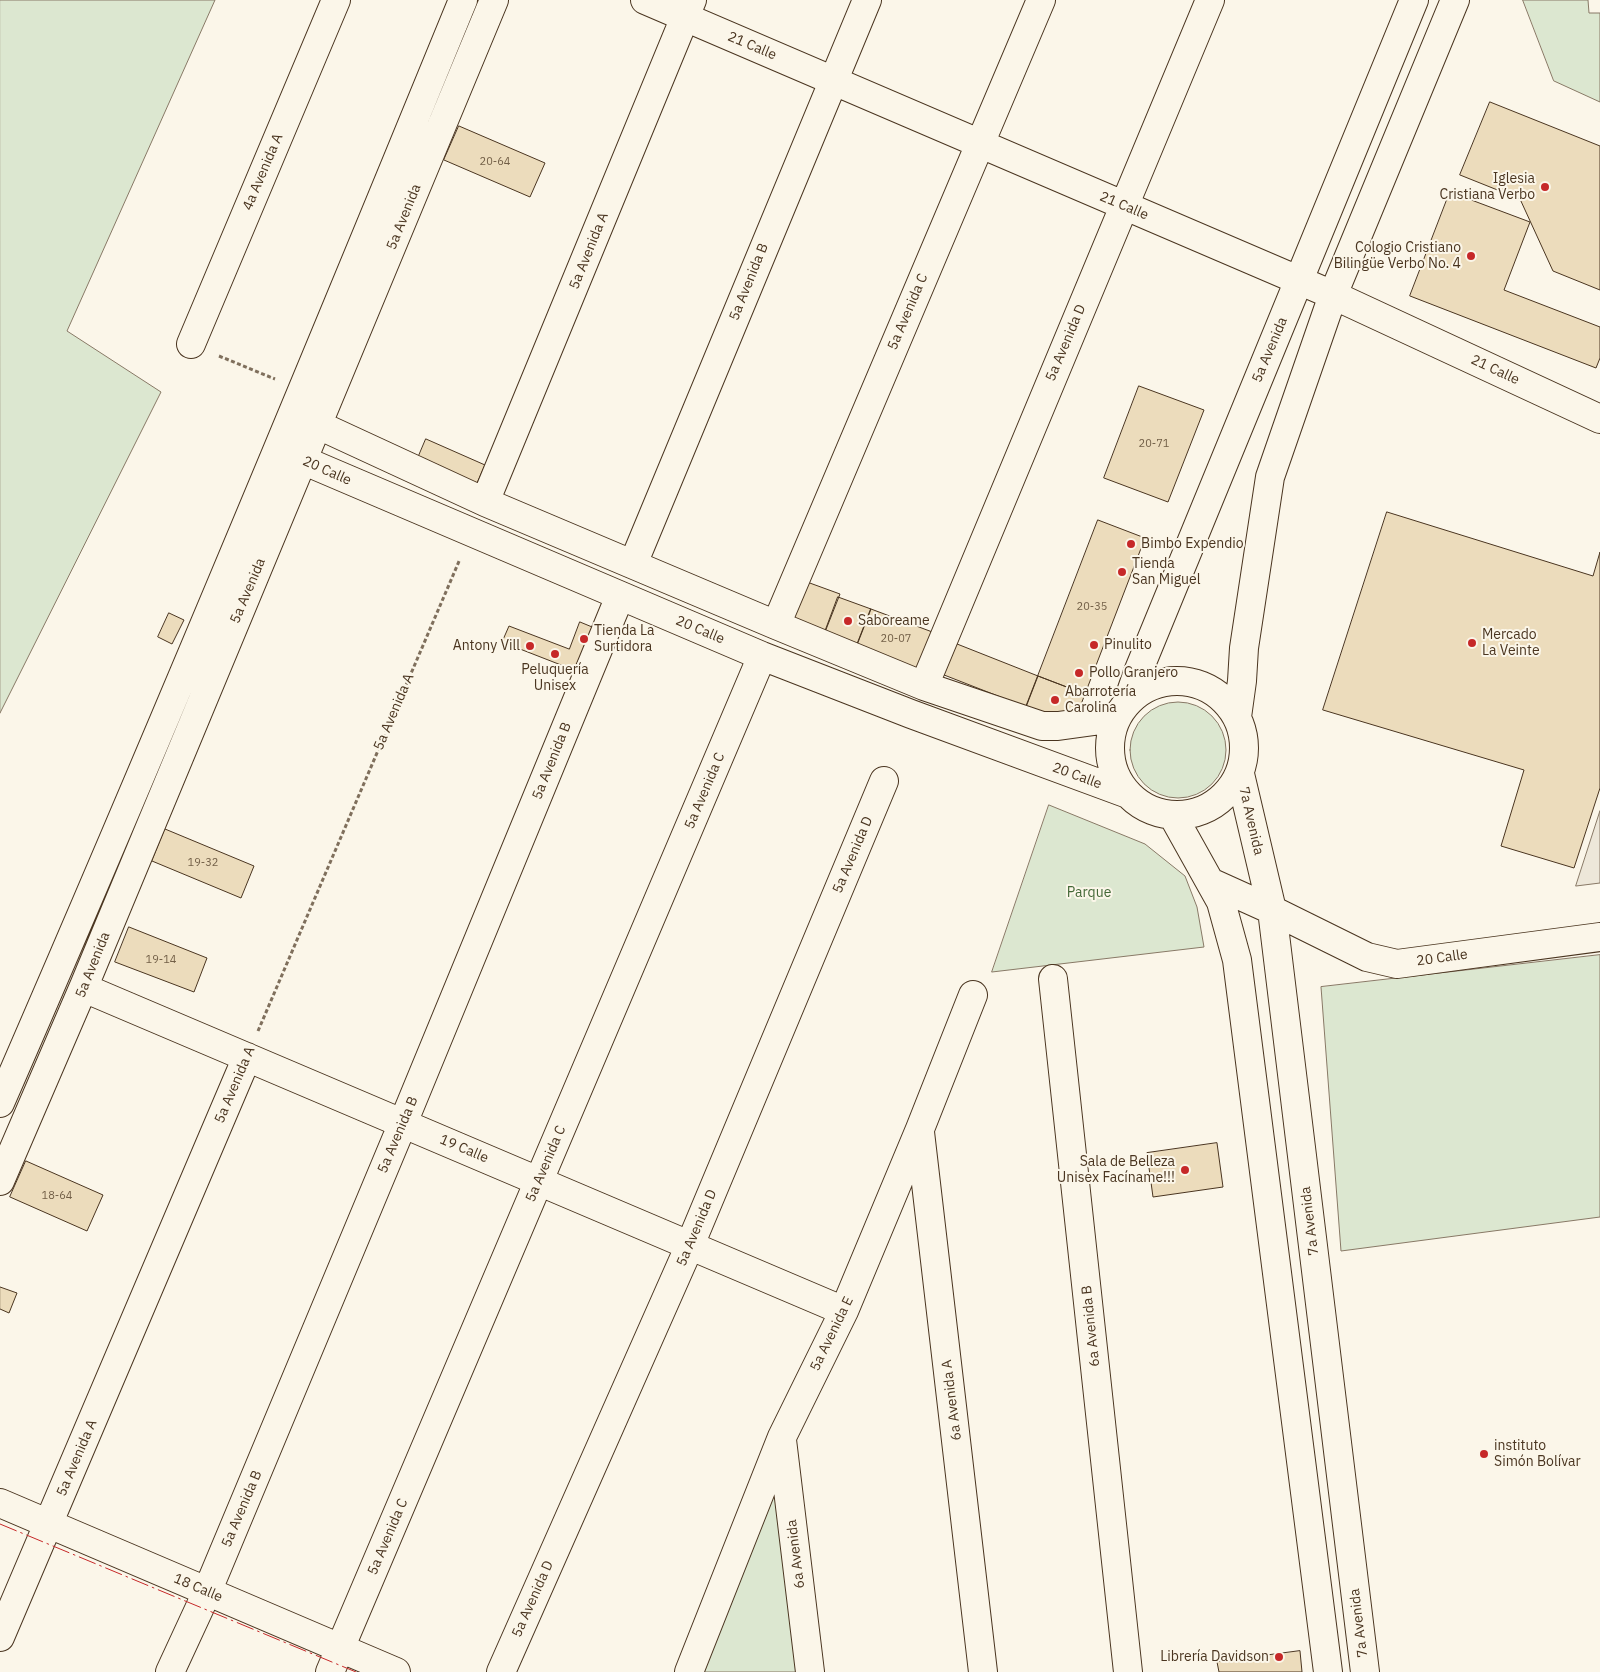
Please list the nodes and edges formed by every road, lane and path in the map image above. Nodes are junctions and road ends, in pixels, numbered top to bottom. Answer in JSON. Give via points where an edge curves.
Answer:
{"nodes":[{"id":1,"x":336,"y":0,"type":"edge"},
{"id":2,"x":464,"y":0,"type":"edge"},
{"id":3,"x":494,"y":0,"type":"edge"},
{"id":4,"x":645,"y":0,"type":"edge"},
{"id":5,"x":867,"y":0,"type":"edge"},
{"id":6,"x":1041,"y":0,"type":"edge"},
{"id":7,"x":1210,"y":0,"type":"edge"},
{"id":8,"x":1414,"y":0,"type":"edge"},
{"id":9,"x":1455,"y":0,"type":"edge"},
{"id":10,"x":689,"y":9,"type":"edge"},
{"id":11,"x":832,"y":80,"type":"junction"},
{"id":12,"x":980,"y":144,"type":"junction"},
{"id":13,"x":1124,"y":206,"type":"junction"},
{"id":14,"x":1299,"y":281,"type":"junction"},
{"id":15,"x":1333,"y":295,"type":"junction"},
{"id":16,"x":191,"y":344,"type":"joint"},
{"id":17,"x":297,"y":402,"type":"junction"},
{"id":18,"x":1598,"y":411,"type":"edge"},
{"id":19,"x":318,"y":424,"type":"junction"},
{"id":20,"x":278,"y":449,"type":"junction"},
{"id":21,"x":302,"y":460,"type":"junction"},
{"id":22,"x":485,"y":502,"type":"junction"},
{"id":23,"x":471,"y":533,"type":"junction"},
{"id":24,"x":633,"y":564,"type":"junction"},
{"id":25,"x":620,"y":596,"type":"junction"},
{"id":26,"x":776,"y":625,"type":"junction"},
{"id":27,"x":762,"y":656,"type":"junction"},
{"id":28,"x":924,"y":686,"type":"junction"},
{"id":29,"x":1122,"y":710,"type":"junction"},
{"id":30,"x":1237,"y":717,"type":"junction"},
{"id":31,"x":1240,"y":774,"type":"junction"},
{"id":32,"x":884,"y":781,"type":"dead end"},
{"id":33,"x":1128,"y":794,"type":"junction"},
{"id":34,"x":1173,"y":816,"type":"junction"},
{"id":35,"x":1210,"y":882,"type":"junction"},
{"id":36,"x":1272,"y":910,"type":"junction"},
{"id":37,"x":1600,"y":937,"type":"edge"},
{"id":38,"x":1053,"y":980,"type":"dead end"},
{"id":39,"x":84,"y":988,"type":"junction"},
{"id":40,"x":973,"y":995,"type":"dead end"},
{"id":41,"x":247,"y":1057,"type":"junction"},
{"id":42,"x":0,"y":1104,"type":"edge"},
{"id":43,"x":403,"y":1123,"type":"junction"},
{"id":44,"x":920,"y":1129,"type":"junction"},
{"id":45,"x":0,"y":1181,"type":"edge"},
{"id":46,"x":539,"y":1181,"type":"junction"},
{"id":47,"x":690,"y":1245,"type":"junction"},
{"id":48,"x":844,"y":1311,"type":"junction"},
{"id":49,"x":782,"y":1437,"type":"junction"},
{"id":50,"x":0,"y":1503,"type":"edge"},
{"id":51,"x":49,"y":1524,"type":"junction"},
{"id":52,"x":207,"y":1592,"type":"junction"},
{"id":53,"x":0,"y":1637,"type":"edge"},
{"id":54,"x":335,"y":1660,"type":"edge"},
{"id":55,"x":170,"y":1672,"type":"edge"},
{"id":56,"x":396,"y":1672,"type":"edge"},
{"id":57,"x":501,"y":1672,"type":"edge"},
{"id":58,"x":689,"y":1672,"type":"edge"},
{"id":59,"x":810,"y":1672,"type":"edge"},
{"id":60,"x":983,"y":1672,"type":"edge"},
{"id":61,"x":1128,"y":1672,"type":"edge"},
{"id":62,"x":1328,"y":1672,"type":"edge"},
{"id":63,"x":1365,"y":1672,"type":"edge"}],
"edges":[{"from":1,"to":16,"type":"street","name":"4a Avenida A"},
{"from":2,"to":17,"type":"street","name":"5a Avenida"},
{"from":3,"to":19,"type":"street","name":"5a Avenida"},
{"from":4,"to":10,"type":"street","name":"21 Calle"},
{"from":5,"to":11,"type":"street","name":"5a Avenida B"},
{"from":6,"to":12,"type":"street","name":"5a Avenida C"},
{"from":7,"to":13,"type":"street","name":"5a Avenida D"},
{"from":8,"to":14,"type":"street","name":"5a Avenida"},
{"from":9,"to":15,"type":"street"},
{"from":10,"to":11,"type":"street","name":"21 Calle"},
{"from":10,"to":22,"type":"street","name":"5a Avenida A"},
{"from":11,"to":12,"type":"street","name":"21 Calle"},
{"from":11,"to":24,"type":"street","name":"5a Avenida B"},
{"from":12,"to":13,"type":"street","name":"21 Calle"},
{"from":12,"to":26,"type":"street","name":"5a Avenida C"},
{"from":13,"to":14,"type":"street","name":"21 Calle"},
{"from":13,"to":28,"type":"street","name":"5a Avenida D"},
{"from":14,"to":15,"type":"street","name":"21 Calle"},
{"from":14,"to":29,"type":"street","name":"5a Avenida"},
{"from":15,"to":18,"type":"street","name":"21 Calle"},
{"from":15,"to":30,"type":"street","via":[[1270,477]]},
{"from":16,"to":17,"type":"path"},
{"from":17,"to":19,"type":"street"},
{"from":17,"to":20,"type":"street","name":"5a Avenida"},
{"from":19,"to":21,"type":"street","name":"5a Avenida"},
{"from":19,"to":22,"type":"street"},
{"from":20,"to":21,"type":"street","name":"20 Calle"},
{"from":20,"to":42,"type":"street","name":"5a Avenida"},
{"from":21,"to":23,"type":"street","name":"20 Calle"},
{"from":21,"to":39,"type":"street","name":"5a Avenida"},
{"from":22,"to":24,"type":"street"},
{"from":23,"to":25,"type":"street","name":"20 Calle"},
{"from":23,"to":41,"type":"path","name":"5a Avenida A"},
{"from":24,"to":26,"type":"street"},
{"from":25,"to":27,"type":"street","name":"20 Calle"},
{"from":25,"to":43,"type":"street","name":"5a Avenida B"},
{"from":26,"to":28,"type":"street"},
{"from":27,"to":33,"type":"street","name":"20 Calle"},
{"from":27,"to":46,"type":"street","name":"5a Avenida C"},
{"from":28,"to":29,"type":"street","via":[[1042,726],[1064,725]]},
{"from":29,"to":30,"type":"street","via":[[1145,689],[1166,682],[1187,682],[1207,688],[1224,700]]},
{"from":29,"to":33,"type":"street","via":[[1110,738],[1110,758],[1116,777]]},
{"from":30,"to":31,"type":"street","via":[[1245,745]]},
{"from":31,"to":34,"type":"street","via":[[1229,792],[1213,805],[1194,813]]},
{"from":31,"to":36,"type":"street","name":"7a Avenida"},
{"from":32,"to":47,"type":"street","name":"5a Avenida D"},
{"from":33,"to":34,"type":"street","via":[[1141,805]]},
{"from":34,"to":35,"type":"street"},
{"from":35,"to":36,"type":"street","name":"20 Calle"},
{"from":35,"to":62,"type":"street","via":[[1221,902],[1237,960]]},
{"from":36,"to":37,"type":"street","name":"20 Calle","via":[[1367,957],[1398,964]]},
{"from":36,"to":63,"type":"street","name":"7a Avenida"},
{"from":38,"to":61,"type":"street","name":"6a Avenida B"},
{"from":39,"to":41,"type":"street","name":"19 Calle"},
{"from":39,"to":45,"type":"street","name":"5a Avenida"},
{"from":40,"to":44,"type":"street","name":"5a Avenida E"},
{"from":41,"to":43,"type":"street","name":"19 Calle"},
{"from":41,"to":51,"type":"street","name":"5a Avenida A"},
{"from":43,"to":46,"type":"street","name":"19 Calle"},
{"from":43,"to":52,"type":"street","name":"5a Avenida B"},
{"from":44,"to":48,"type":"street","name":"5a Avenida E"},
{"from":44,"to":60,"type":"street","name":"6a Avenida A"},
{"from":46,"to":47,"type":"street","name":"19 Calle"},
{"from":46,"to":54,"type":"street","name":"5a Avenida C"},
{"from":47,"to":48,"type":"street","name":"19 Calle"},
{"from":47,"to":57,"type":"street","name":"5a Avenida D"},
{"from":48,"to":49,"type":"street","name":"5a Avenida E"},
{"from":49,"to":58,"type":"street","name":"5a Avenida E"},
{"from":49,"to":59,"type":"street","name":"6a Avenida"},
{"from":50,"to":51,"type":"street","name":"18 Calle"},
{"from":51,"to":52,"type":"street","name":"18 Calle"},
{"from":51,"to":53,"type":"street","name":"5a Avenida A"},
{"from":52,"to":54,"type":"street","name":"18 Calle"},
{"from":52,"to":55,"type":"street","name":"5a Avenida B"},
{"from":54,"to":56,"type":"street","name":"18 Calle"}]}
